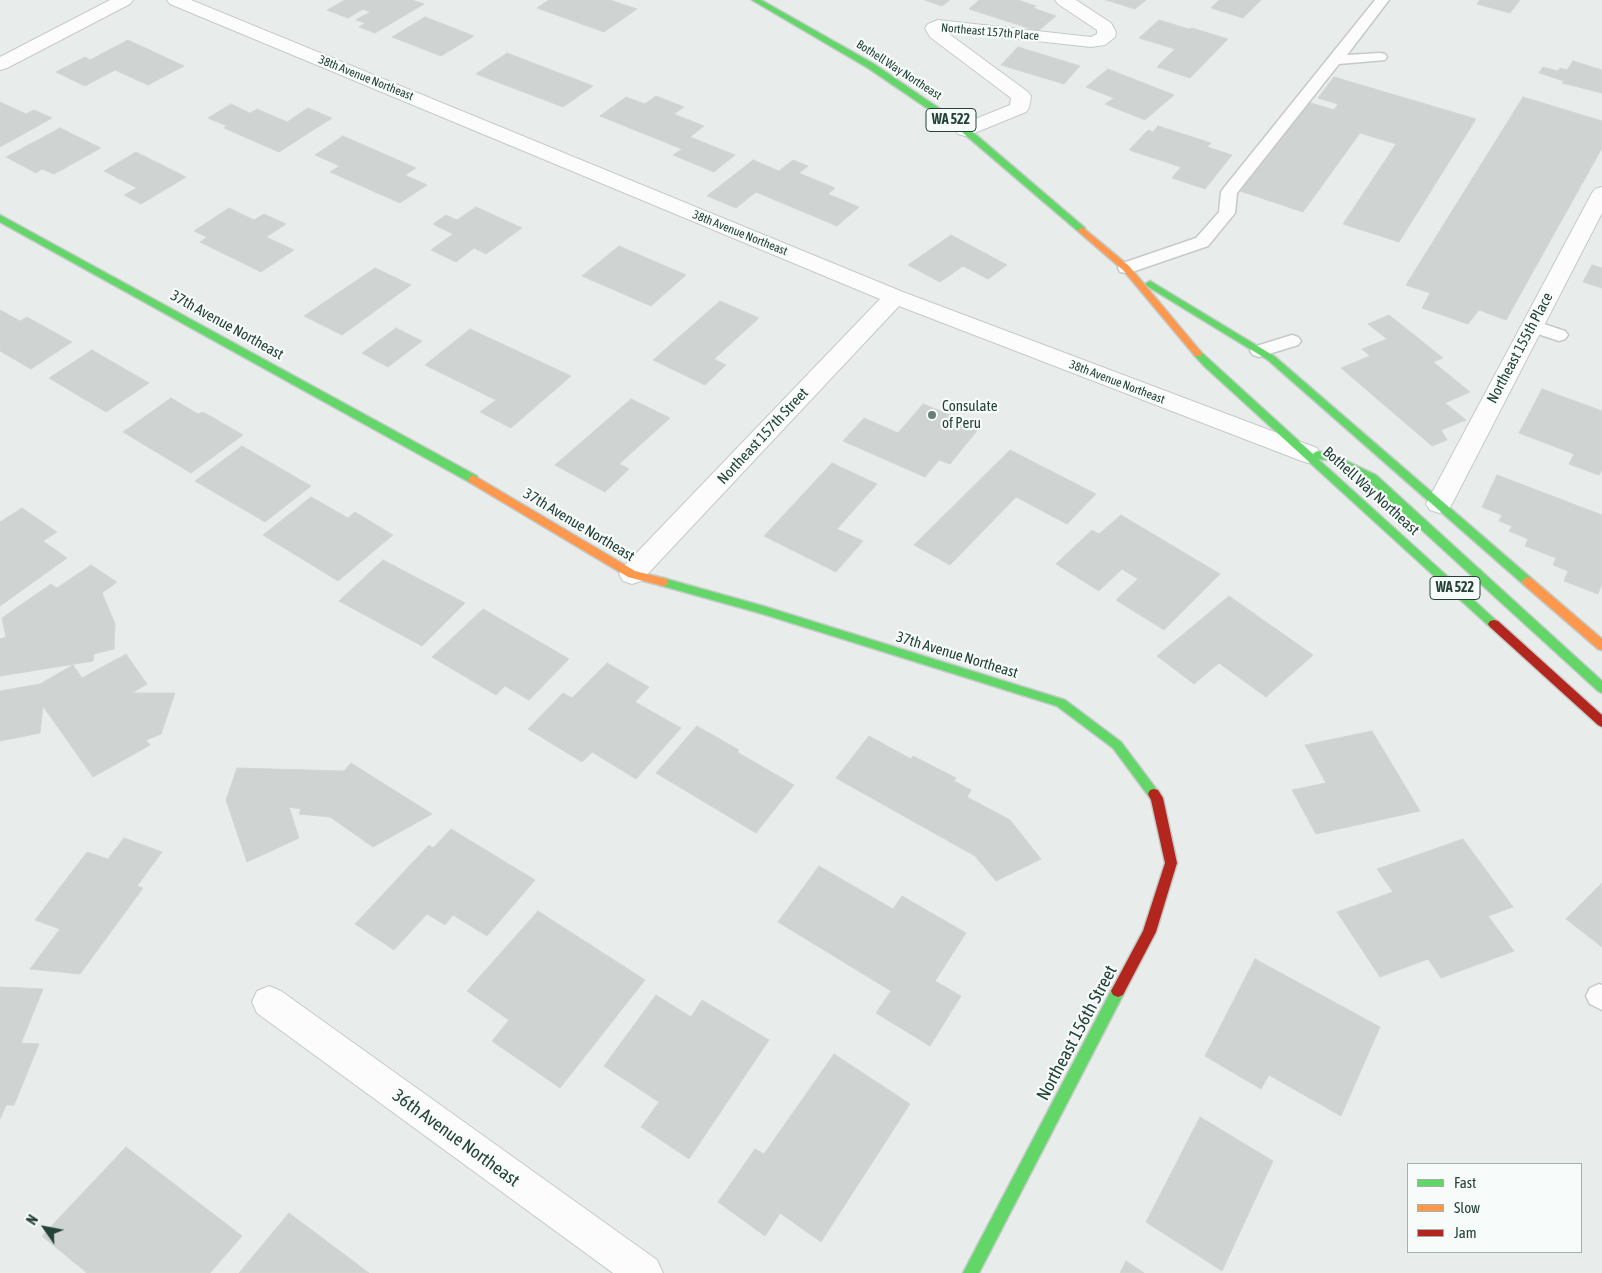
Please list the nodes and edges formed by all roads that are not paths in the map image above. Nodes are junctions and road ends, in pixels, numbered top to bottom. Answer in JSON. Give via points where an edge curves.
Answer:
{"nodes":[{"id":1,"x":124,"y":0,"type":"edge"},
{"id":2,"x":176,"y":0,"type":"edge"},
{"id":3,"x":756,"y":0,"type":"edge"},
{"id":4,"x":1064,"y":0,"type":"edge"},
{"id":5,"x":1382,"y":0,"type":"edge"},
{"id":6,"x":1380,"y":57,"type":"dead end"},
{"id":7,"x":1335,"y":60,"type":"junction"},
{"id":8,"x":0,"y":64,"type":"edge"},
{"id":9,"x":965,"y":130,"type":"junction"},
{"id":10,"x":1602,"y":193,"type":"edge"},
{"id":11,"x":0,"y":218,"type":"edge"},
{"id":12,"x":1129,"y":270,"type":"junction"},
{"id":13,"x":895,"y":297,"type":"junction"},
{"id":14,"x":1532,"y":326,"type":"junction"},
{"id":15,"x":1559,"y":335,"type":"dead end"},
{"id":16,"x":1292,"y":341,"type":"dead end"},
{"id":17,"x":1260,"y":350,"type":"junction"},
{"id":18,"x":1308,"y":454,"type":"junction"},
{"id":19,"x":1439,"y":504,"type":"junction"},
{"id":20,"x":632,"y":574,"type":"junction"},
{"id":21,"x":1602,"y":646,"type":"edge"},
{"id":22,"x":1602,"y":688,"type":"edge"},
{"id":23,"x":1602,"y":722,"type":"edge"},
{"id":24,"x":1157,"y":798,"type":"joint"},
{"id":25,"x":269,"y":1002,"type":"dead end"},
{"id":26,"x":644,"y":1273,"type":"edge"},
{"id":27,"x":971,"y":1273,"type":"edge"}],
"edges":[{"from":1,"to":8,"type":"street"},
{"from":2,"to":13,"type":"street","name":"38th Avenue Northeast"},
{"from":3,"to":9,"type":"main road","name":"Bothell Way Northeast","number":"WA 522","via":[[871,66]]},
{"from":4,"to":9,"type":"street","name":"Northeast 157th Place","via":[[1105,26],[1106,37],[1091,42],[943,25],[934,28],[936,33],[1021,96],[1019,108]]},
{"from":5,"to":7,"type":"lane"},
{"from":6,"to":7,"type":"lane"},
{"from":7,"to":12,"type":"lane","via":[[1229,192],[1227,213],[1202,242]]},
{"from":9,"to":12,"type":"main road","name":"Bothell Way Northeast","number":"WA 522"},
{"from":10,"to":14,"type":"street","name":"Northeast 155th Place"},
{"from":11,"to":20,"type":"main road","name":"37th Avenue Northeast","via":[[438,458]]},
{"from":12,"to":17,"type":"main road","name":"Bothell Way Northeast","number":"WA 522"},
{"from":12,"to":18,"type":"main road","name":"Bothell Way Northeast","number":"WA 522","via":[[1207,364]]},
{"from":13,"to":18,"type":"street","name":"38th Avenue Northeast"},
{"from":13,"to":20,"type":"street","name":"Northeast 157th Street"},
{"from":14,"to":15,"type":"lane"},
{"from":14,"to":19,"type":"street","name":"Northeast 155th Place"},
{"from":16,"to":17,"type":"lane"},
{"from":17,"to":19,"type":"main road","name":"Bothell Way Northeast","number":"WA 522"},
{"from":18,"to":22,"type":"main road","via":[[1330,457],[1372,478]]},
{"from":18,"to":23,"type":"main road","name":"Bothell Way Northeast","number":"WA 522"},
{"from":19,"to":21,"type":"main road","name":"Bothell Way Northeast","number":"WA 522"},
{"from":20,"to":24,"type":"main road","name":"37th Avenue Northeast","via":[[763,610],[1061,703],[1117,745]]},
{"from":24,"to":27,"type":"main road","name":"Northeast 156th Street","via":[[1171,863],[1149,932]]},
{"from":25,"to":26,"type":"street","name":"36th Avenue Northeast"}]}
